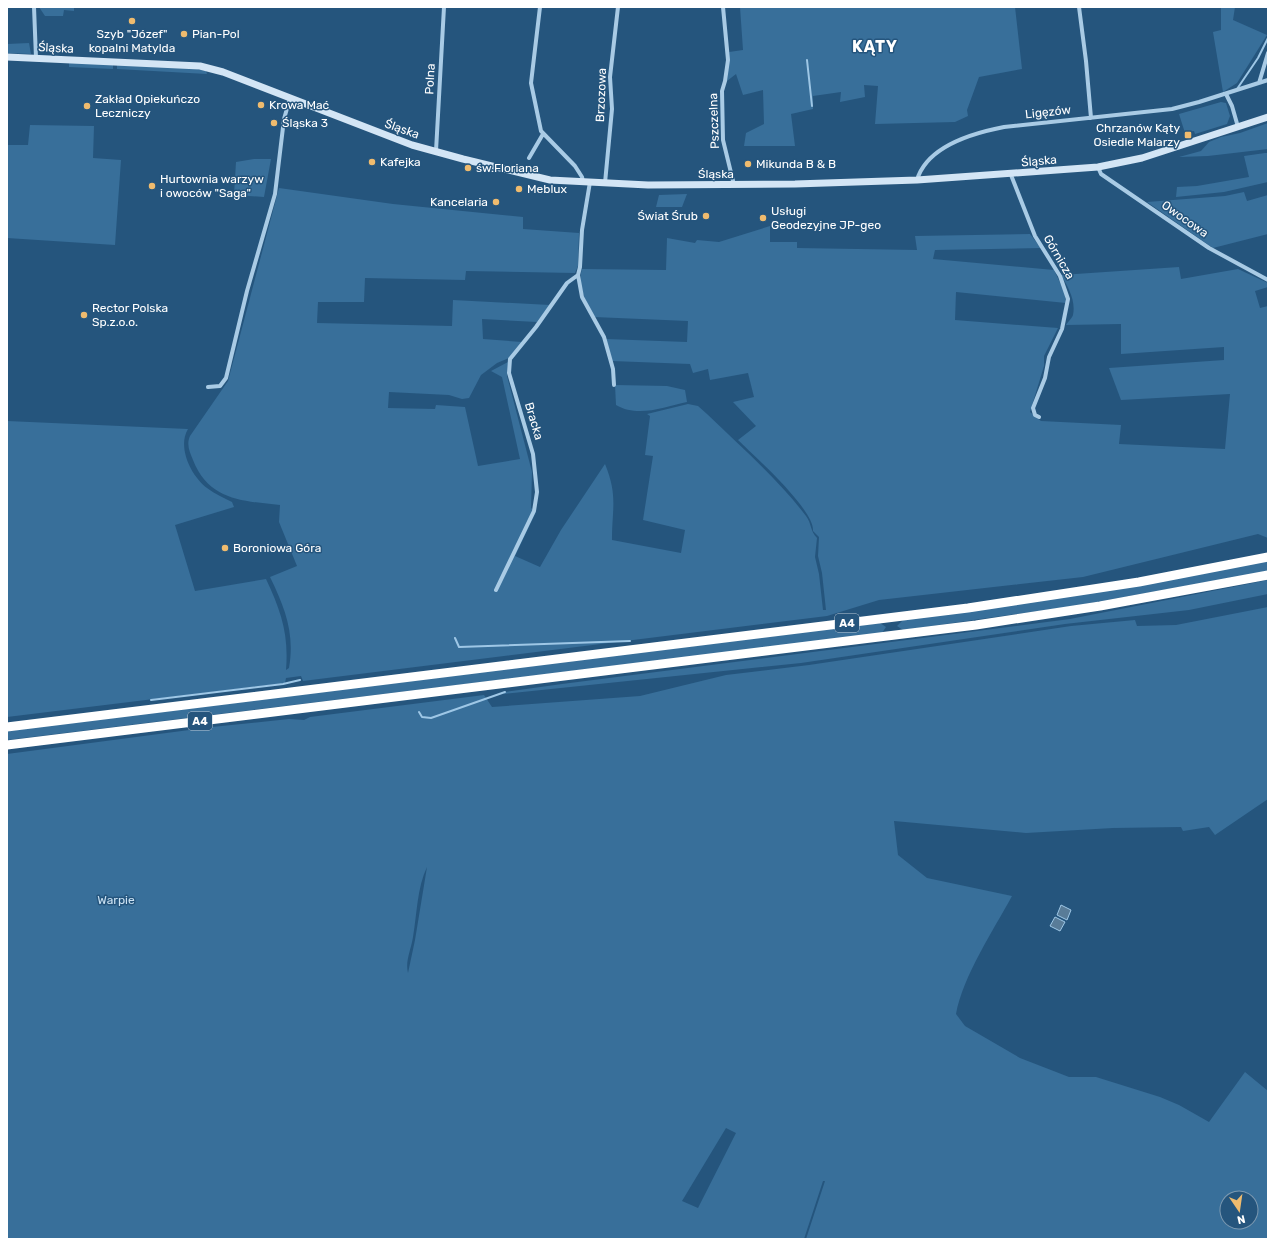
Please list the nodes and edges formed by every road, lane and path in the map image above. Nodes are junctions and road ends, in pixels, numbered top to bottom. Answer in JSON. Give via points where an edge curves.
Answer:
{"nodes":[{"id":1,"x":34,"y":7,"type":"edge"},
{"id":2,"x":444,"y":7,"type":"edge"},
{"id":3,"x":540,"y":7,"type":"edge"},
{"id":4,"x":618,"y":7,"type":"edge"},
{"id":5,"x":723,"y":7,"type":"edge"},
{"id":6,"x":1080,"y":7,"type":"edge"},
{"id":7,"x":1268,"y":53,"type":"edge"},
{"id":8,"x":7,"y":57,"type":"edge"},
{"id":9,"x":36,"y":58,"type":"junction"},
{"id":10,"x":1268,"y":80,"type":"edge"},
{"id":11,"x":1259,"y":83,"type":"junction"},
{"id":12,"x":1226,"y":94,"type":"junction"},
{"id":13,"x":290,"y":98,"type":"junction"},
{"id":14,"x":1091,"y":118,"type":"junction"},
{"id":15,"x":1268,"y":118,"type":"edge"},
{"id":16,"x":1238,"y":127,"type":"junction"},
{"id":17,"x":543,"y":134,"type":"junction"},
{"id":18,"x":436,"y":151,"type":"junction"},
{"id":19,"x":529,"y":158,"type":"dead end"},
{"id":20,"x":1098,"y":168,"type":"junction"},
{"id":21,"x":1011,"y":175,"type":"junction"},
{"id":22,"x":917,"y":180,"type":"junction"},
{"id":23,"x":586,"y":182,"type":"junction"},
{"id":24,"x":606,"y":183,"type":"junction"},
{"id":25,"x":734,"y":185,"type":"junction"},
{"id":26,"x":578,"y":274,"type":"junction"},
{"id":27,"x":1268,"y":280,"type":"edge"},
{"id":28,"x":614,"y":384,"type":"dead end"},
{"id":29,"x":208,"y":387,"type":"dead end"},
{"id":30,"x":1039,"y":417,"type":"dead end"},
{"id":31,"x":1268,"y":557,"type":"edge"},
{"id":32,"x":1268,"y":575,"type":"edge"},
{"id":33,"x":496,"y":590,"type":"dead end"},
{"id":34,"x":7,"y":727,"type":"edge"},
{"id":35,"x":7,"y":745,"type":"edge"}],
"edges":[{"from":1,"to":9,"type":"street"},
{"from":2,"to":18,"type":"street","name":"Polna"},
{"from":3,"to":17,"type":"street","via":[[531,83]]},
{"from":4,"to":24,"type":"street","name":"Brzozowa","via":[[610,77],[612,109]]},
{"from":5,"to":25,"type":"street","name":"Pszczelna","via":[[728,60],[722,91],[723,140]]},
{"from":6,"to":14,"type":"street"},
{"from":7,"to":11,"type":"street"},
{"from":8,"to":9,"type":"main road","name":"Śląska"},
{"from":9,"to":13,"type":"main road","name":"Śląska","via":[[200,66],[223,72]]},
{"from":10,"to":11,"type":"street","name":"Ligęzów"},
{"from":11,"to":12,"type":"street","name":"Ligęzów"},
{"from":12,"to":14,"type":"street","name":"Ligęzów","via":[[1172,109]]},
{"from":12,"to":16,"type":"street"},
{"from":13,"to":18,"type":"main road","name":"Śląska","via":[[412,145]]},
{"from":13,"to":29,"type":"street","via":[[284,119],[275,194],[247,291],[226,378],[220,386]]},
{"from":14,"to":22,"type":"street","name":"Ligęzów","via":[[979,132],[944,148],[930,160]]},
{"from":15,"to":16,"type":"main road","name":"Śląska"},
{"from":16,"to":20,"type":"main road","name":"Śląska","via":[[1142,158]]},
{"from":17,"to":19,"type":"street"},
{"from":17,"to":23,"type":"street","via":[[575,166]]},
{"from":18,"to":23,"type":"main road","name":"Śląska","via":[[539,178]]},
{"from":20,"to":21,"type":"main road","name":"Śląska"},
{"from":20,"to":27,"type":"street","name":"Owocowa","via":[[1101,174],[1209,248]]},
{"from":21,"to":22,"type":"main road","name":"Śląska"},
{"from":21,"to":30,"type":"street","name":"Górnicza","via":[[1035,236],[1060,276],[1068,299],[1062,329],[1049,357],[1045,378],[1034,408],[1035,415]]},
{"from":22,"to":25,"type":"main road","name":"Śląska"},
{"from":23,"to":24,"type":"main road","name":"Śląska"},
{"from":23,"to":26,"type":"street"},
{"from":24,"to":25,"type":"main road","name":"Śląska","via":[[648,186]]},
{"from":26,"to":28,"type":"street","via":[[582,297],[604,337],[613,369]]},
{"from":26,"to":33,"type":"street","name":"Bracka","via":[[567,283],[508,365],[533,454],[537,492],[534,511]]},
{"from":31,"to":34,"type":"highway","number":"A4","via":[[1139,582],[1004,603]]},
{"from":32,"to":35,"type":"highway","number":"A4","via":[[1100,606],[976,625]]}]}
